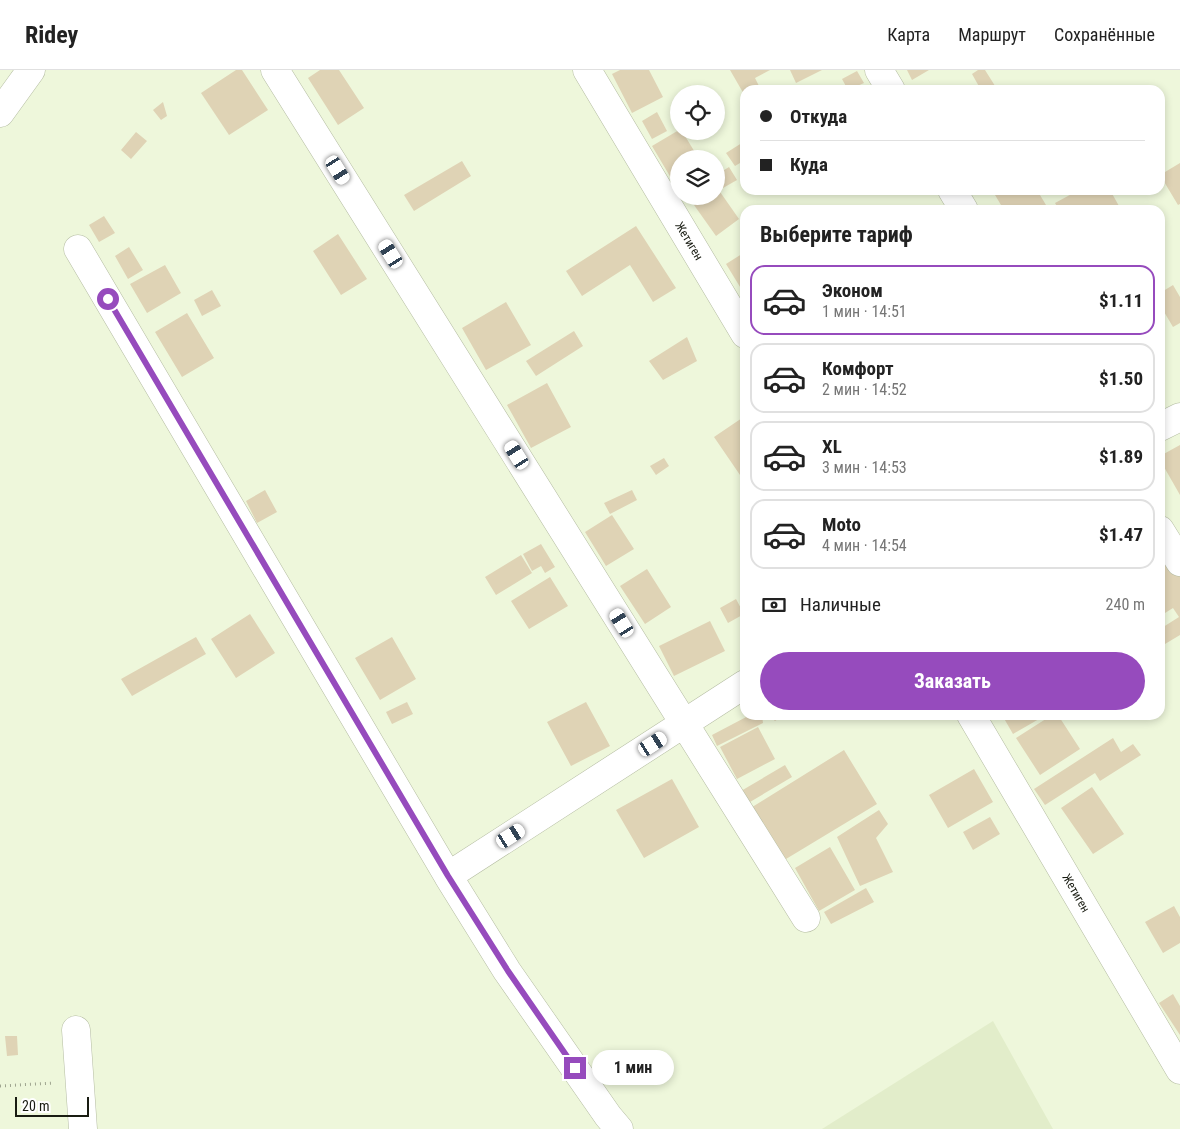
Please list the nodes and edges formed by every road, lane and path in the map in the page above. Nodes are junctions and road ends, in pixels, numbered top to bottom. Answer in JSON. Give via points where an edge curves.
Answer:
{"nodes":[{"id":1,"x":30,"y":70,"type":"edge"},
{"id":2,"x":275,"y":70,"type":"edge"},
{"id":3,"x":587,"y":70,"type":"edge"},
{"id":4,"x":879,"y":70,"type":"edge"},
{"id":5,"x":888,"y":85,"type":"edge"},
{"id":6,"x":0,"y":112,"type":"edge"},
{"id":7,"x":78,"y":248,"type":"dead end"},
{"id":8,"x":740,"y":326,"type":"edge"},
{"id":9,"x":1180,"y":417,"type":"edge"},
{"id":10,"x":1165,"y":424,"type":"edge"},
{"id":11,"x":1165,"y":538,"type":"edge"},
{"id":12,"x":1180,"y":562,"type":"edge"},
{"id":13,"x":740,"y":687,"type":"edge"},
{"id":14,"x":975,"y":720,"type":"edge"},
{"id":15,"x":684,"y":723,"type":"junction"},
{"id":16,"x":448,"y":876,"type":"junction"},
{"id":17,"x":806,"y":918,"type":"dead end"},
{"id":18,"x":76,"y":1030,"type":"dead end"},
{"id":19,"x":1180,"y":1070,"type":"edge"},
{"id":20,"x":80,"y":1082,"type":"junction"},
{"id":21,"x":0,"y":1086,"type":"edge"},
{"id":22,"x":83,"y":1129,"type":"edge"},
{"id":23,"x":619,"y":1129,"type":"edge"}],
"edges":[{"from":1,"to":6,"type":"street"},
{"from":2,"to":15,"type":"street"},
{"from":3,"to":8,"type":"street","name":"Жетиген"},
{"from":4,"to":5,"type":"street"},
{"from":7,"to":16,"type":"street"},
{"from":9,"to":10,"type":"street"},
{"from":11,"to":12,"type":"street"},
{"from":13,"to":15,"type":"street"},
{"from":14,"to":19,"type":"street","name":"Жетиген"},
{"from":15,"to":16,"type":"street"},
{"from":15,"to":17,"type":"street"},
{"from":16,"to":23,"type":"street","via":[[508,971]]},
{"from":18,"to":20,"type":"street"},
{"from":20,"to":21,"type":"path"},
{"from":20,"to":22,"type":"street"}]}
